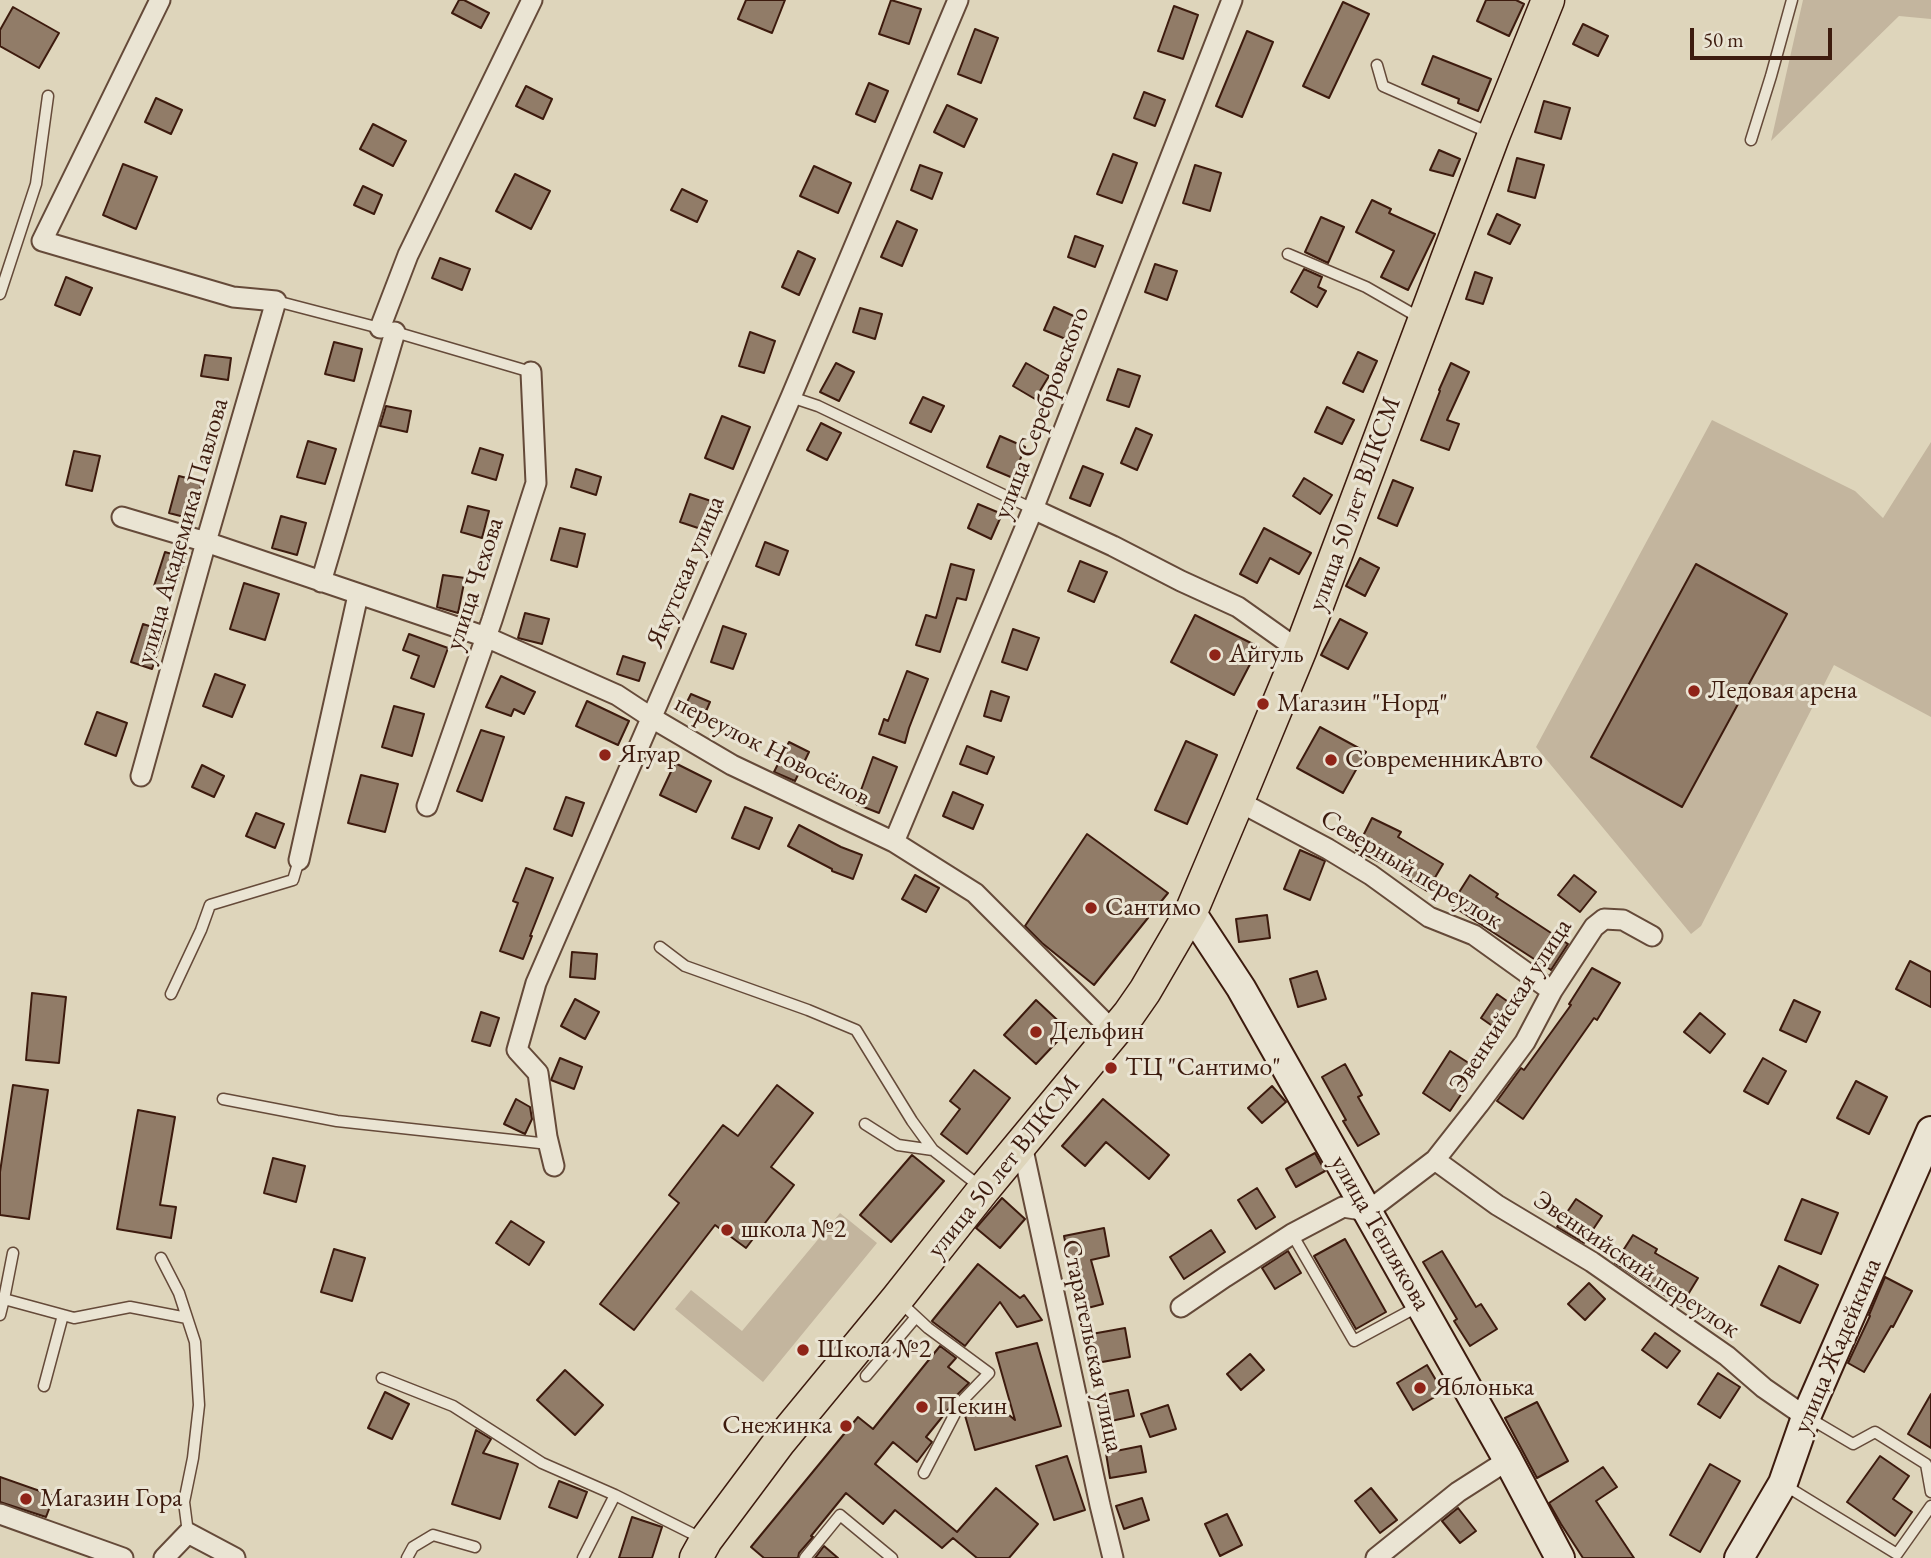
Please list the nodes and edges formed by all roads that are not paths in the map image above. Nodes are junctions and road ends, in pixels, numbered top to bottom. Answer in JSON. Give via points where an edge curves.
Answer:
{"nodes":[{"id":1,"x":160,"y":0,"type":"edge"},
{"id":2,"x":532,"y":0,"type":"edge"},
{"id":3,"x":958,"y":0,"type":"edge"},
{"id":4,"x":1232,"y":0,"type":"edge"},
{"id":5,"x":1548,"y":0,"type":"edge"},
{"id":6,"x":1792,"y":0,"type":"edge"},
{"id":7,"x":1377,"y":65,"type":"dead end"},
{"id":8,"x":48,"y":96,"type":"dead end"},
{"id":9,"x":1494,"y":134,"type":"junction"},
{"id":10,"x":1751,"y":140,"type":"dead end"},
{"id":11,"x":1288,"y":254,"type":"dead end"},
{"id":12,"x":0,"y":294,"type":"edge"},
{"id":13,"x":276,"y":301,"type":"junction"},
{"id":14,"x":1423,"y":320,"type":"junction"},
{"id":15,"x":387,"y":330,"type":"junction"},
{"id":16,"x":531,"y":372,"type":"joint"},
{"id":17,"x":791,"y":397,"type":"junction"},
{"id":18,"x":1033,"y":509,"type":"junction"},
{"id":19,"x":122,"y":517,"type":"dead end"},
{"id":20,"x":206,"y":542,"type":"junction"},
{"id":21,"x":321,"y":582,"type":"junction"},
{"id":22,"x":358,"y":595,"type":"junction"},
{"id":23,"x":486,"y":637,"type":"junction"},
{"id":24,"x":1300,"y":651,"type":"junction"},
{"id":25,"x":652,"y":718,"type":"junction"},
{"id":26,"x":141,"y":776,"type":"dead end"},
{"id":27,"x":1238,"y":801,"type":"junction"},
{"id":28,"x":427,"y":806,"type":"dead end"},
{"id":29,"x":894,"y":842,"type":"junction"},
{"id":30,"x":299,"y":860,"type":"joint"},
{"id":31,"x":1191,"y":912,"type":"junction"},
{"id":32,"x":1652,"y":936,"type":"dead end"},
{"id":33,"x":660,"y":947,"type":"dead end"},
{"id":34,"x":1552,"y":990,"type":"junction"},
{"id":35,"x":171,"y":994,"type":"dead end"},
{"id":36,"x":1114,"y":1032,"type":"junction"},
{"id":37,"x":223,"y":1099,"type":"dead end"},
{"id":38,"x":865,"y":1124,"type":"dead end"},
{"id":39,"x":1931,"y":1131,"type":"edge"},
{"id":40,"x":548,"y":1144,"type":"junction"},
{"id":41,"x":1022,"y":1145,"type":"junction"},
{"id":42,"x":933,"y":1150,"type":"junction"},
{"id":43,"x":1435,"y":1160,"type":"junction"},
{"id":44,"x":554,"y":1166,"type":"dead end"},
{"id":45,"x":984,"y":1189,"type":"junction"},
{"id":46,"x":1368,"y":1211,"type":"junction"},
{"id":47,"x":1292,"y":1234,"type":"junction"},
{"id":48,"x":13,"y":1253,"type":"dead end"},
{"id":49,"x":161,"y":1258,"type":"dead end"},
{"id":50,"x":4,"y":1299,"type":"junction"},
{"id":51,"x":1421,"y":1305,"type":"junction"},
{"id":52,"x":1181,"y":1307,"type":"dead end"},
{"id":53,"x":907,"y":1308,"type":"junction"},
{"id":54,"x":0,"y":1315,"type":"edge"},
{"id":55,"x":62,"y":1315,"type":"junction"},
{"id":56,"x":187,"y":1318,"type":"junction"},
{"id":57,"x":866,"y":1376,"type":"dead end"},
{"id":58,"x":382,"y":1378,"type":"dead end"},
{"id":59,"x":44,"y":1386,"type":"dead end"},
{"id":60,"x":1807,"y":1417,"type":"junction"},
{"id":61,"x":1508,"y":1460,"type":"junction"},
{"id":62,"x":923,"y":1473,"type":"dead end"},
{"id":63,"x":1783,"y":1483,"type":"junction"},
{"id":64,"x":1931,"y":1492,"type":"edge"},
{"id":65,"x":615,"y":1495,"type":"junction"},
{"id":66,"x":1931,"y":1506,"type":"edge"},
{"id":67,"x":0,"y":1514,"type":"edge"},
{"id":68,"x":188,"y":1533,"type":"junction"},
{"id":69,"x":475,"y":1547,"type":"dead end"},
{"id":70,"x":701,"y":1549,"type":"edge"},
{"id":71,"x":123,"y":1558,"type":"edge"},
{"id":72,"x":164,"y":1558,"type":"edge"},
{"id":73,"x":235,"y":1558,"type":"edge"},
{"id":74,"x":407,"y":1558,"type":"edge"},
{"id":75,"x":583,"y":1558,"type":"edge"},
{"id":76,"x":805,"y":1558,"type":"edge"},
{"id":77,"x":892,"y":1558,"type":"edge"},
{"id":78,"x":1113,"y":1558,"type":"edge"},
{"id":79,"x":1376,"y":1558,"type":"edge"},
{"id":80,"x":1560,"y":1558,"type":"edge"},
{"id":81,"x":1739,"y":1558,"type":"edge"}],
"edges":[{"from":1,"to":13,"type":"street","via":[[42,241],[233,297]]},
{"from":2,"to":15,"type":"street","via":[[408,255]]},
{"from":3,"to":17,"type":"street","name":"Якутская улица"},
{"from":4,"to":18,"type":"street","name":"улица Серебровского"},
{"from":5,"to":9,"type":"main road","name":"улица 50 лет ВЛКСМ"},
{"from":6,"to":10,"type":"lane"},
{"from":7,"to":9,"type":"lane","via":[[1383,86]]},
{"from":8,"to":12,"type":"lane","via":[[36,184]]},
{"from":9,"to":14,"type":"main road","name":"улица 50 лет ВЛКСМ"},
{"from":11,"to":14,"type":"lane","via":[[1366,287]]},
{"from":13,"to":15,"type":"lane"},
{"from":13,"to":20,"type":"street","name":"улица Академика Павлова"},
{"from":14,"to":24,"type":"main road","name":"улица 50 лет ВЛКСМ"},
{"from":15,"to":16,"type":"lane"},
{"from":15,"to":21,"type":"street"},
{"from":16,"to":23,"type":"street","name":"улица Чехова","via":[[536,484]]},
{"from":17,"to":18,"type":"lane"},
{"from":17,"to":25,"type":"street","name":"Якутская улица"},
{"from":18,"to":24,"type":"street","via":[[1238,607]]},
{"from":18,"to":29,"type":"street","name":"улица Серебровского"},
{"from":19,"to":20,"type":"street","name":"переулок Новосёлов"},
{"from":20,"to":21,"type":"street","name":"переулок Новосёлов"},
{"from":20,"to":26,"type":"street","name":"улица Академика Павлова"},
{"from":21,"to":22,"type":"street","name":"переулок Новосёлов"},
{"from":22,"to":23,"type":"street","name":"переулок Новосёлов"},
{"from":22,"to":30,"type":"street"},
{"from":23,"to":25,"type":"street","name":"переулок Новосёлов","via":[[617,695]]},
{"from":23,"to":28,"type":"street","name":"улица Чехова"},
{"from":24,"to":27,"type":"main road","name":"улица 50 лет ВЛКСМ"},
{"from":25,"to":29,"type":"street","name":"переулок Новосёлов","via":[[732,765]]},
{"from":25,"to":40,"type":"street","name":"Якутская улица","via":[[536,983],[517,1050],[538,1073]]},
{"from":27,"to":31,"type":"main road","name":"улица 50 лет ВЛКСМ"},
{"from":27,"to":34,"type":"street","name":"Северный переулок","via":[[1328,849],[1429,916],[1474,935]]},
{"from":29,"to":36,"type":"street","name":"переулок Новосёлов","via":[[975,893]]},
{"from":30,"to":35,"type":"lane","via":[[293,880],[210,905]]},
{"from":31,"to":36,"type":"main road","name":"улица 50 лет ВЛКСМ","via":[[1145,991]]},
{"from":31,"to":46,"type":"main road","name":"улица Теплякова","via":[[1241,988]]},
{"from":32,"to":34,"type":"street","name":"Эвенкийская улица","via":[[1623,920],[1604,919]]},
{"from":33,"to":42,"type":"lane","via":[[685,966],[856,1030]]},
{"from":34,"to":43,"type":"street","name":"Эвенкийская улица","via":[[1525,1042]]},
{"from":36,"to":41,"type":"main road","name":"улица 50 лет ВЛКСМ"},
{"from":37,"to":40,"type":"lane","via":[[337,1121]]},
{"from":38,"to":42,"type":"lane","via":[[898,1145]]},
{"from":39,"to":60,"type":"main road","name":"улица Жадейкина"},
{"from":40,"to":44,"type":"street","name":"Якутская улица"},
{"from":41,"to":45,"type":"main road","name":"улица 50 лет ВЛКСМ"},
{"from":41,"to":78,"type":"street","name":"Старательская улица"},
{"from":42,"to":45,"type":"lane"},
{"from":43,"to":46,"type":"street","name":"Эвенкийская улица"},
{"from":43,"to":60,"type":"street","name":"Эвенкийский переулок","via":[[1497,1205],[1592,1262]]},
{"from":45,"to":53,"type":"main road","name":"улица 50 лет ВЛКСМ"},
{"from":46,"to":47,"type":"street","via":[[1343,1207]]},
{"from":46,"to":51,"type":"main road","name":"улица Теплякова"},
{"from":47,"to":51,"type":"lane","via":[[1354,1341]]},
{"from":47,"to":52,"type":"street"},
{"from":48,"to":50,"type":"lane"},
{"from":49,"to":56,"type":"lane"},
{"from":50,"to":54,"type":"lane"},
{"from":50,"to":55,"type":"lane"},
{"from":51,"to":61,"type":"main road","name":"улица Теплякова"},
{"from":53,"to":57,"type":"lane"},
{"from":53,"to":62,"type":"lane","via":[[989,1373],[961,1402]]},
{"from":53,"to":70,"type":"main road","name":"улица 50 лет ВЛКСМ","via":[[780,1441]]},
{"from":55,"to":56,"type":"lane","via":[[74,1318],[130,1307]]},
{"from":55,"to":59,"type":"lane"},
{"from":56,"to":68,"type":"lane","via":[[195,1342],[199,1405],[184,1503]]},
{"from":58,"to":65,"type":"lane","via":[[453,1406],[542,1463]]},
{"from":60,"to":63,"type":"main road","name":"улица Жадейкина"},
{"from":60,"to":64,"type":"lane","via":[[1853,1444],[1875,1432],[1926,1464]]},
{"from":61,"to":79,"type":"street","via":[[1458,1492]]},
{"from":61,"to":80,"type":"main road","name":"улица Теплякова"},
{"from":63,"to":66,"type":"lane","via":[[1897,1554]]},
{"from":63,"to":81,"type":"main road","name":"улица Жадейкина"},
{"from":65,"to":70,"type":"lane"},
{"from":65,"to":75,"type":"lane"},
{"from":67,"to":71,"type":"street"},
{"from":68,"to":72,"type":"street"},
{"from":68,"to":73,"type":"street"},
{"from":69,"to":74,"type":"lane","via":[[433,1535],[413,1548]]},
{"from":76,"to":77,"type":"lane","via":[[840,1515]]}]}
